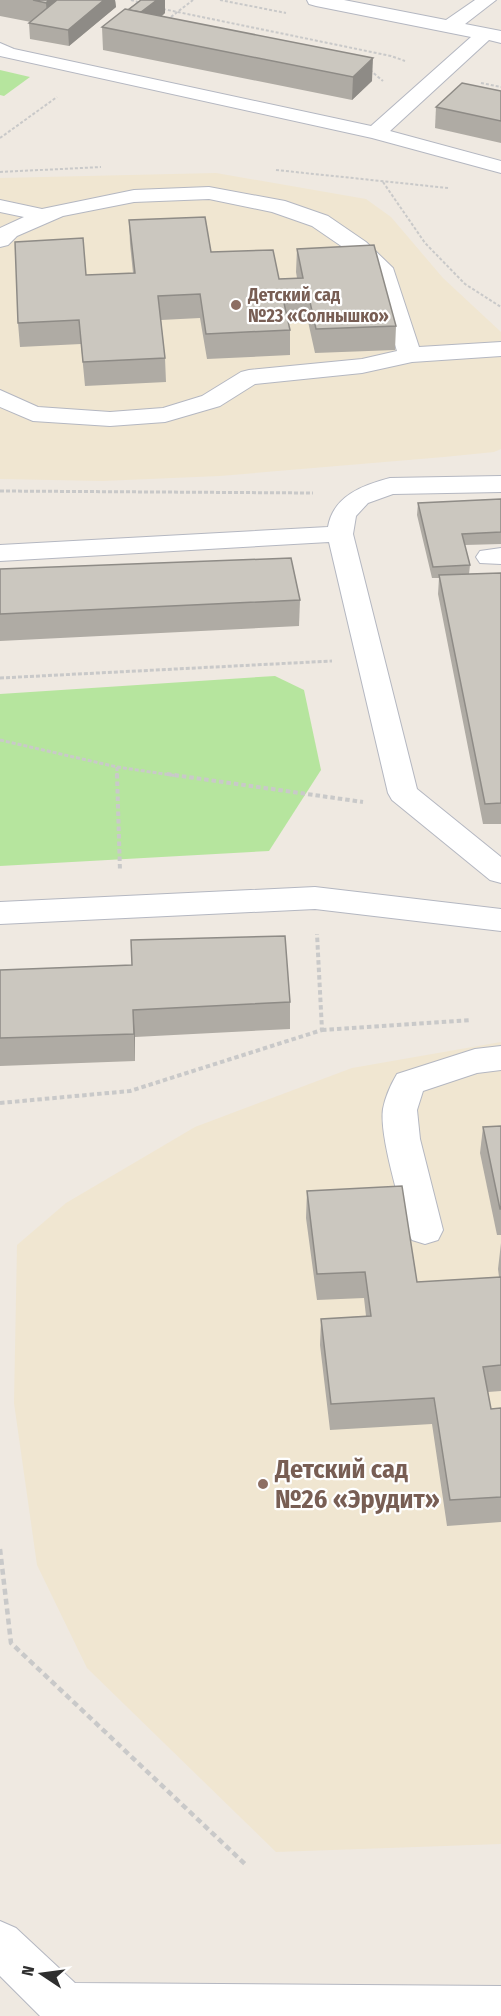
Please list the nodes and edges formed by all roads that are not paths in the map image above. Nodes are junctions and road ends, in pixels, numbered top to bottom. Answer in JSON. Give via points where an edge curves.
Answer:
{"nodes":[{"id":1,"x":316,"y":0,"type":"edge"},
{"id":2,"x":487,"y":0,"type":"edge"},
{"id":3,"x":449,"y":27,"type":"junction"},
{"id":4,"x":493,"y":36,"type":"edge"},
{"id":5,"x":0,"y":49,"type":"edge"},
{"id":6,"x":375,"y":133,"type":"junction"},
{"id":7,"x":501,"y":167,"type":"edge"},
{"id":8,"x":0,"y":206,"type":"edge"},
{"id":9,"x":42,"y":217,"type":"junction"},
{"id":10,"x":0,"y":240,"type":"edge"},
{"id":11,"x":501,"y":349,"type":"edge"},
{"id":12,"x":410,"y":355,"type":"junction"},
{"id":13,"x":0,"y":397,"type":"edge"},
{"id":14,"x":501,"y":484,"type":"edge"},
{"id":15,"x":340,"y":534,"type":"junction"},
{"id":16,"x":0,"y":553,"type":"edge"},
{"id":17,"x":501,"y":873,"type":"edge"},
{"id":18,"x":0,"y":913,"type":"edge"},
{"id":19,"x":501,"y":920,"type":"edge"},
{"id":20,"x":501,"y":1058,"type":"edge"},
{"id":21,"x":425,"y":1230,"type":"dead end"},
{"id":22,"x":0,"y":1944,"type":"edge"},
{"id":23,"x":501,"y":2010,"type":"edge"}],
"edges":[{"from":1,"to":3,"type":"street"},
{"from":2,"to":3,"type":"street"},
{"from":3,"to":4,"type":"street"},
{"from":4,"to":6,"type":"street","via":[[441,74]]},
{"from":5,"to":6,"type":"street"},
{"from":6,"to":7,"type":"street"},
{"from":8,"to":9,"type":"street"},
{"from":9,"to":10,"type":"street","via":[[9,231]]},
{"from":9,"to":12,"type":"street","via":[[134,196],[208,193],[277,206],[320,221],[382,268]]},
{"from":11,"to":12,"type":"street"},
{"from":12,"to":13,"type":"street","via":[[362,366],[249,377],[211,401],[165,415],[110,419],[33,414]]},
{"from":14,"to":15,"type":"street","via":[[390,486],[359,498],[343,514]]},
{"from":15,"to":16,"type":"street"},
{"from":15,"to":17,"type":"street","via":[[413,801]]},
{"from":18,"to":19,"type":"street","via":[[315,898]]},
{"from":20,"to":21,"type":"street","via":[[475,1061],[409,1083],[400,1110],[403,1139]]},
{"from":22,"to":23,"type":"street","via":[[65,2007]]}]}
